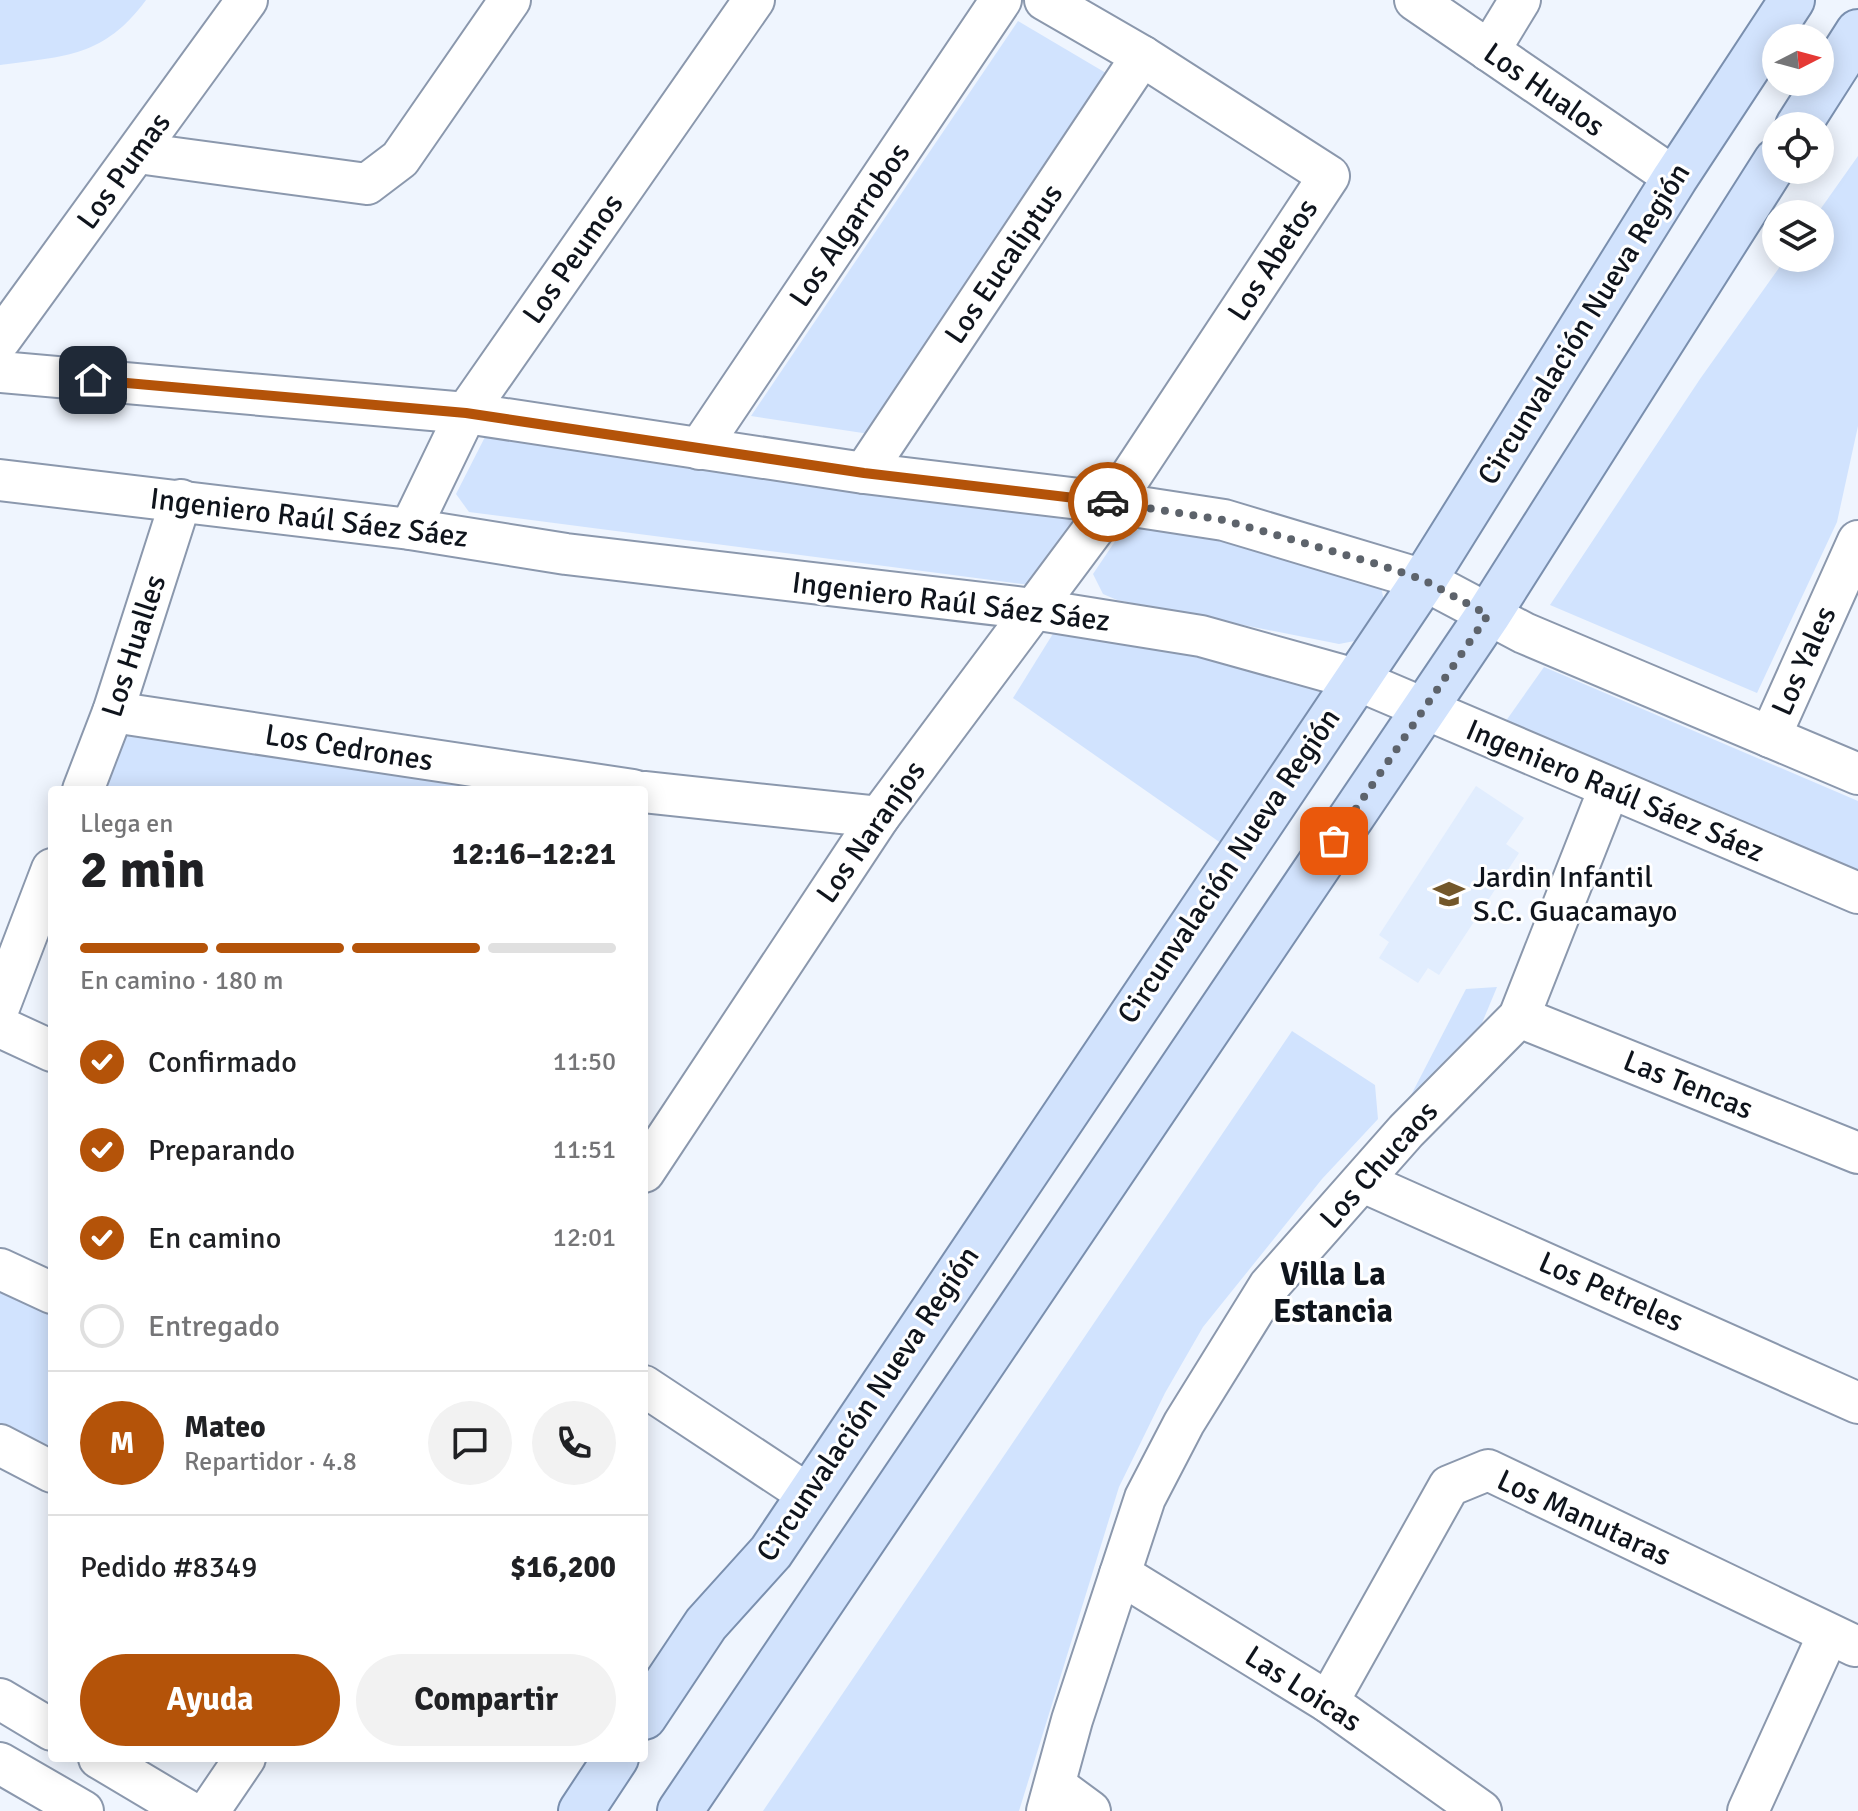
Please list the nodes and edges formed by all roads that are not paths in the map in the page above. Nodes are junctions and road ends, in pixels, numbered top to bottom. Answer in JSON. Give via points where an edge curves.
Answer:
{"nodes":[{"id":1,"x":247,"y":0,"type":"edge"},
{"id":2,"x":510,"y":0,"type":"edge"},
{"id":3,"x":754,"y":0,"type":"edge"},
{"id":4,"x":1001,"y":0,"type":"edge"},
{"id":5,"x":1045,"y":0,"type":"edge"},
{"id":6,"x":1415,"y":0,"type":"edge"},
{"id":7,"x":1520,"y":0,"type":"edge"},
{"id":8,"x":1792,"y":0,"type":"edge"},
{"id":9,"x":1858,"y":32,"type":"edge"},
{"id":10,"x":1489,"y":51,"type":"junction"},
{"id":11,"x":1142,"y":56,"type":"junction"},
{"id":12,"x":1807,"y":112,"type":"edge"},
{"id":13,"x":138,"y":153,"type":"junction"},
{"id":14,"x":1675,"y":178,"type":"junction"},
{"id":15,"x":1762,"y":183,"type":"edge"},
{"id":16,"x":0,"y":340,"type":"edge"},
{"id":17,"x":0,"y":372,"type":"edge"},
{"id":18,"x":466,"y":413,"type":"junction"},
{"id":19,"x":699,"y":449,"type":"junction"},
{"id":20,"x":864,"y":473,"type":"junction"},
{"id":21,"x":0,"y":480,"type":"edge"},
{"id":22,"x":181,"y":500,"type":"junction"},
{"id":23,"x":1113,"y":503,"type":"junction"},
{"id":24,"x":410,"y":529,"type":"junction"},
{"id":25,"x":1858,"y":541,"type":"edge"},
{"id":26,"x":1424,"y":580,"type":"junction"},
{"id":27,"x":1033,"y":609,"type":"junction"},
{"id":28,"x":1488,"y":615,"type":"junction"},
{"id":29,"x":1355,"y":679,"type":"junction"},
{"id":30,"x":1423,"y":710,"type":"junction"},
{"id":31,"x":113,"y":712,"type":"junction"},
{"id":32,"x":1770,"y":737,"type":"junction"},
{"id":33,"x":1858,"y":774,"type":"edge"},
{"id":34,"x":85,"y":786,"type":"edge"},
{"id":35,"x":566,"y":786,"type":"edge"},
{"id":36,"x":1609,"y":789,"type":"junction"},
{"id":37,"x":648,"y":799,"type":"edge"},
{"id":38,"x":879,"y":817,"type":"junction"},
{"id":39,"x":48,"y":879,"type":"edge"},
{"id":40,"x":1858,"y":893,"type":"edge"},
{"id":41,"x":0,"y":1005,"type":"edge"},
{"id":42,"x":1519,"y":1017,"type":"junction"},
{"id":43,"x":0,"y":1027,"type":"edge"},
{"id":44,"x":48,"y":1049,"type":"edge"},
{"id":45,"x":1858,"y":1153,"type":"edge"},
{"id":46,"x":648,"y":1166,"type":"edge"},
{"id":47,"x":1363,"y":1182,"type":"junction"},
{"id":48,"x":0,"y":1269,"type":"edge"},
{"id":49,"x":48,"y":1291,"type":"edge"},
{"id":50,"x":648,"y":1389,"type":"edge"},
{"id":51,"x":1858,"y":1403,"type":"edge"},
{"id":52,"x":0,"y":1445,"type":"edge"},
{"id":53,"x":48,"y":1470,"type":"edge"},
{"id":54,"x":809,"y":1495,"type":"junction"},
{"id":55,"x":1120,"y":1574,"type":"junction"},
{"id":56,"x":0,"y":1699,"type":"edge"},
{"id":57,"x":1328,"y":1702,"type":"junction"},
{"id":58,"x":648,"y":1711,"type":"edge"},
{"id":59,"x":48,"y":1728,"type":"edge"},
{"id":60,"x":106,"y":1762,"type":"edge"},
{"id":61,"x":242,"y":1762,"type":"edge"},
{"id":62,"x":613,"y":1762,"type":"edge"},
{"id":63,"x":0,"y":1763,"type":"edge"},
{"id":64,"x":1052,"y":1799,"type":"edge"},
{"id":65,"x":83,"y":1811,"type":"edge"},
{"id":66,"x":188,"y":1811,"type":"edge"},
{"id":67,"x":209,"y":1811,"type":"edge"},
{"id":68,"x":581,"y":1811,"type":"edge"},
{"id":69,"x":680,"y":1811,"type":"edge"},
{"id":70,"x":1090,"y":1811,"type":"edge"},
{"id":71,"x":1481,"y":1811,"type":"edge"},
{"id":72,"x":1748,"y":1811,"type":"edge"}],
"edges":[{"from":1,"to":13,"type":"street","name":"Los Pumas"},
{"from":2,"to":13,"type":"street","via":[[400,159],[367,184]]},
{"from":3,"to":18,"type":"street","name":"Los Peumos"},
{"from":4,"to":19,"type":"street","name":"Los Algarrobos"},
{"from":5,"to":11,"type":"street","name":"Los Abetos"},
{"from":6,"to":10,"type":"street","name":"Los Hualos"},
{"from":7,"to":10,"type":"street"},
{"from":8,"to":14,"type":"main road","name":"Circunvalación Nueva Región"},
{"from":9,"to":12,"type":"main road"},
{"from":10,"to":14,"type":"street","name":"Los Hualos"},
{"from":11,"to":20,"type":"street","name":"Los Eucaliptus"},
{"from":11,"to":23,"type":"street","name":"Los Abetos","via":[[1329,176]]},
{"from":13,"to":16,"type":"street","name":"Los Pumas"},
{"from":14,"to":26,"type":"main road","name":"Circunvalación Nueva Región"},
{"from":15,"to":28,"type":"main road"},
{"from":17,"to":18,"type":"street"},
{"from":18,"to":19,"type":"street"},
{"from":18,"to":24,"type":"street","name":"Los Peumos"},
{"from":19,"to":20,"type":"street"},
{"from":20,"to":23,"type":"street"},
{"from":21,"to":22,"type":"street","name":"Ingeniero Raúl Sáez Sáez"},
{"from":22,"to":24,"type":"street","name":"Ingeniero Raúl Sáez Sáez"},
{"from":22,"to":31,"type":"street","name":"Los Hualles"},
{"from":23,"to":26,"type":"street","via":[[1224,520]]},
{"from":23,"to":27,"type":"street","name":"Los Naranjos"},
{"from":24,"to":27,"type":"street","name":"Ingeniero Raúl Sáez Sáez","via":[[566,554]]},
{"from":25,"to":32,"type":"street","name":"Los Yales"},
{"from":26,"to":28,"type":"street"},
{"from":26,"to":29,"type":"main road","name":"Circunvalación Nueva Región"},
{"from":27,"to":29,"type":"street","name":"Ingeniero Raúl Sáez Sáez","via":[[1201,636]]},
{"from":27,"to":38,"type":"street","name":"Los Naranjos"},
{"from":28,"to":30,"type":"main road"},
{"from":28,"to":32,"type":"street"},
{"from":29,"to":30,"type":"street","name":"Ingeniero Raúl Sáez Sáez"},
{"from":29,"to":54,"type":"main road","name":"Circunvalación Nueva Región"},
{"from":30,"to":36,"type":"street","name":"Ingeniero Raúl Sáez Sáez"},
{"from":30,"to":69,"type":"main road"},
{"from":31,"to":34,"type":"street","name":"Los Hualles"},
{"from":31,"to":35,"type":"street","name":"Los Cedrones"},
{"from":32,"to":33,"type":"street"},
{"from":36,"to":40,"type":"street","name":"Ingeniero Raúl Sáez Sáez"},
{"from":36,"to":42,"type":"street","name":"Los Chucaos"},
{"from":37,"to":38,"type":"street","name":"Los Cedrones"},
{"from":38,"to":46,"type":"street","name":"Los Naranjos"},
{"from":39,"to":41,"type":"street"},
{"from":42,"to":45,"type":"street","name":"Las Tencas"},
{"from":42,"to":47,"type":"street","name":"Los Chucaos"},
{"from":43,"to":44,"type":"street"},
{"from":47,"to":51,"type":"street","name":"Los Petreles"},
{"from":47,"to":55,"type":"street","name":"Los Chucaos","via":[[1269,1286],[1184,1423],[1152,1485]]},
{"from":48,"to":49,"type":"street"},
{"from":50,"to":54,"type":"street"},
{"from":52,"to":53,"type":"street"},
{"from":54,"to":58,"type":"main road","name":"Circunvalación Nueva Región","via":[[771,1552],[706,1624]]},
{"from":55,"to":57,"type":"street","name":"Las Loicas"},
{"from":55,"to":64,"type":"street","name":"Los Chucaos"},
{"from":56,"to":59,"type":"street"},
{"from":57,"to":71,"type":"street","name":"Las Loicas"},
{"from":57,"to":72,"type":"street","name":"Los Manutaras","via":[[1449,1486],[1488,1470],[1841,1640]]},
{"from":60,"to":66,"type":"street"},
{"from":61,"to":67,"type":"street"},
{"from":62,"to":68,"type":"main road"},
{"from":63,"to":65,"type":"street"},
{"from":64,"to":70,"type":"street"}]}
